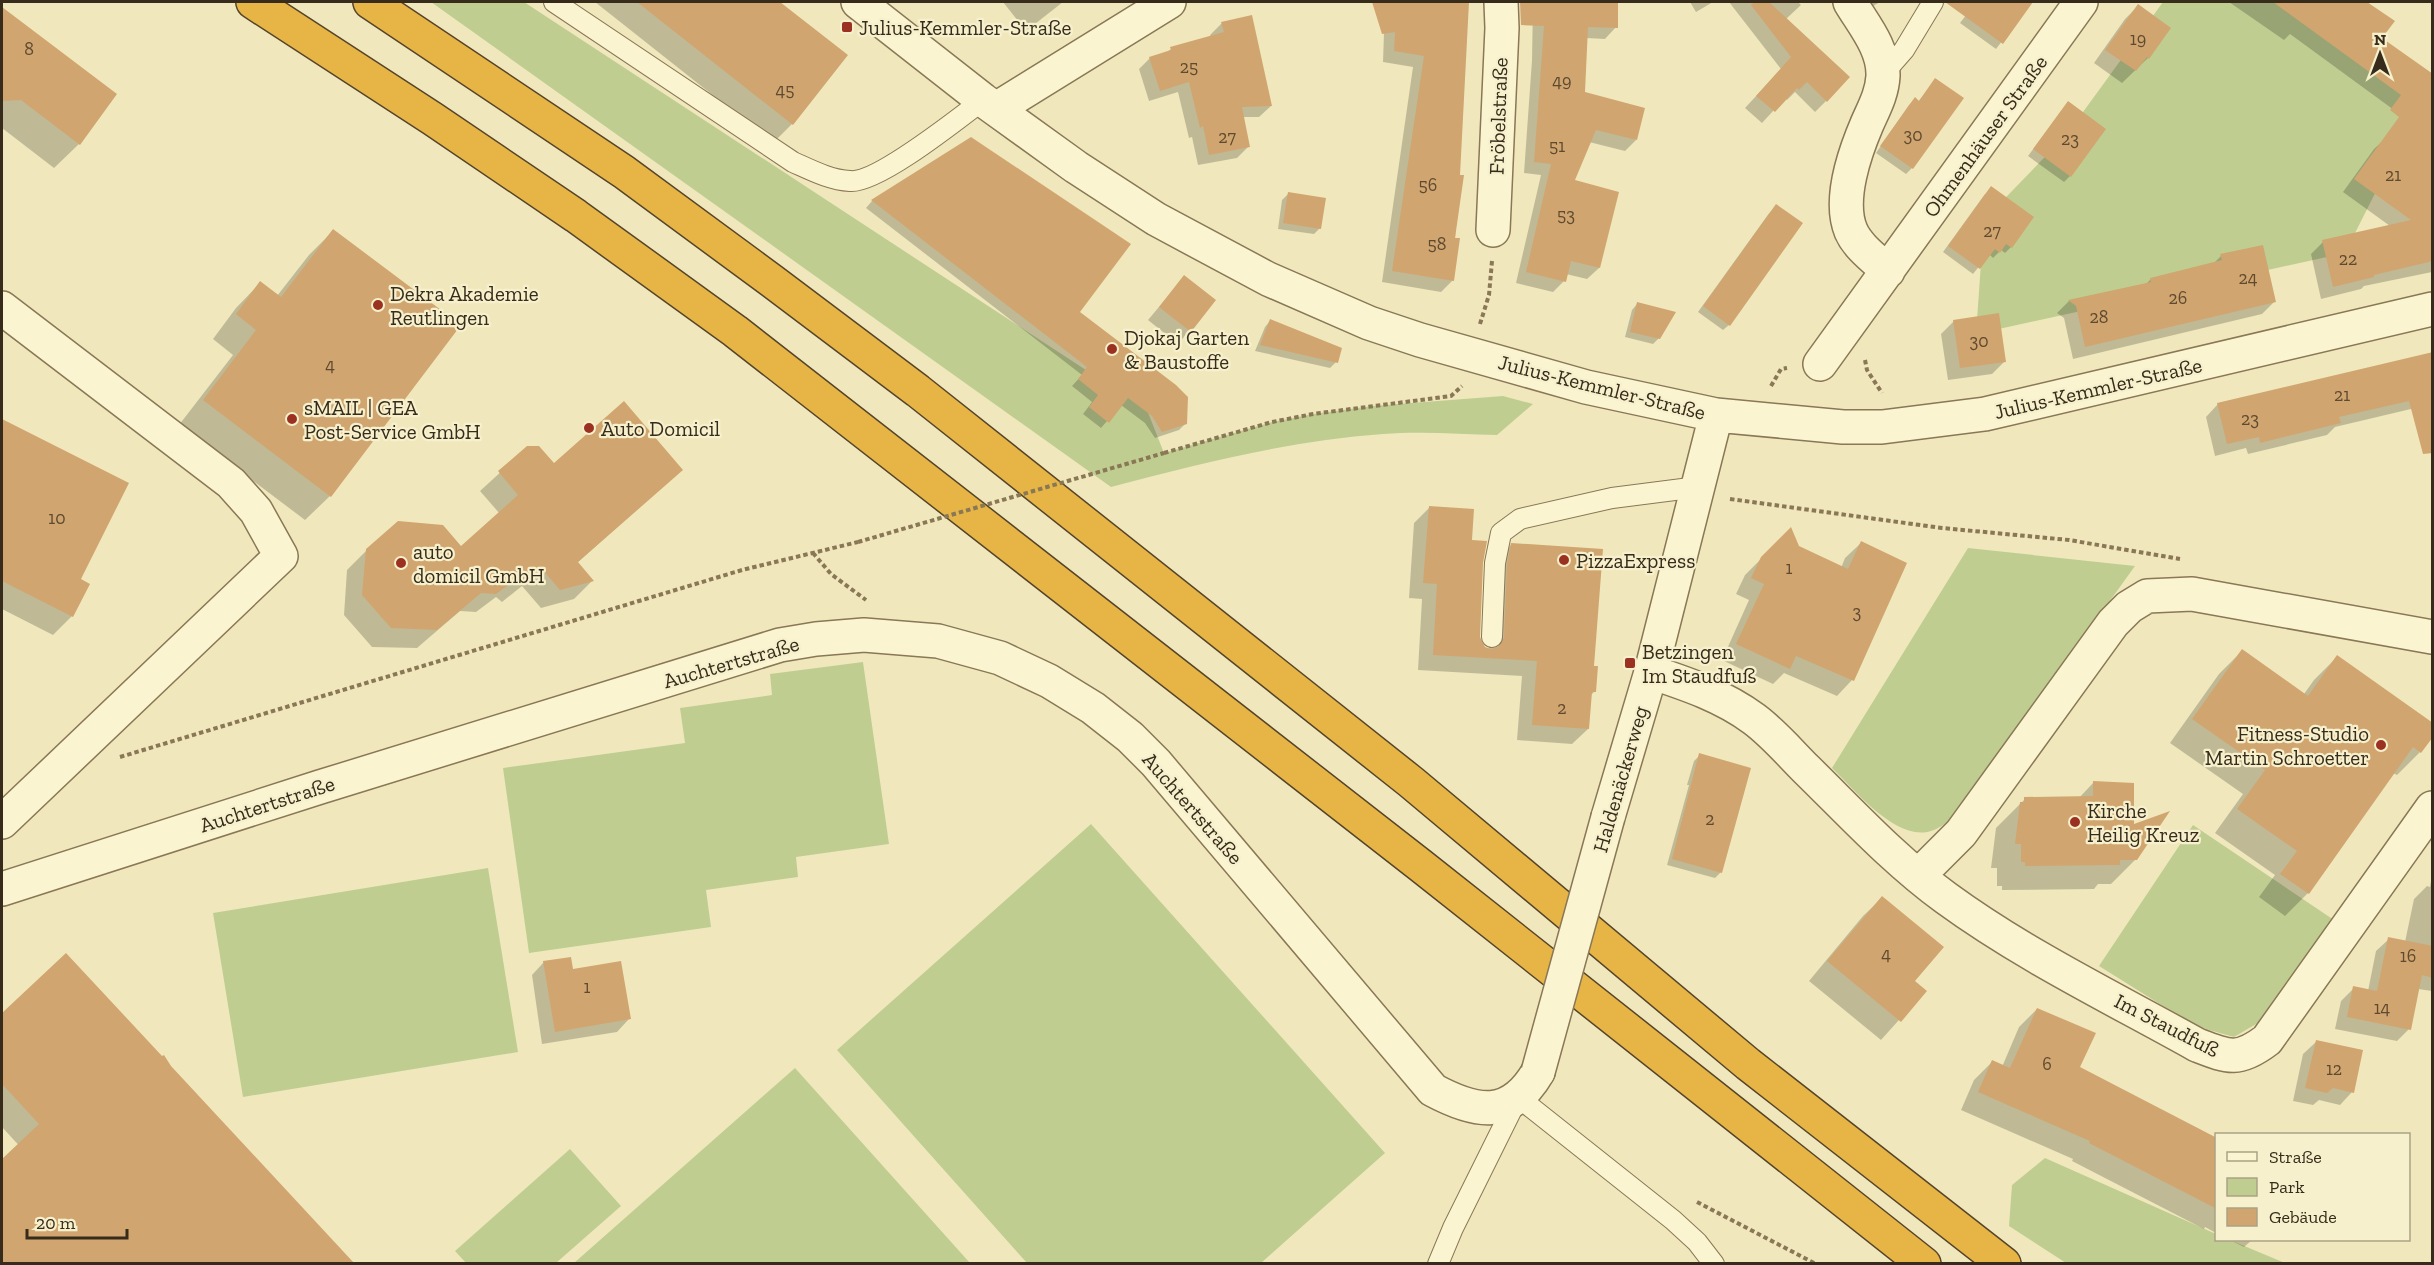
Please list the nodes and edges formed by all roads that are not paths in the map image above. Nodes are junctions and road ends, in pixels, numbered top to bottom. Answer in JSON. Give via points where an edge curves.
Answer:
{"nodes":[{"id":1,"x":253,"y":2,"type":"edge"},
{"id":2,"x":370,"y":2,"type":"edge"},
{"id":3,"x":554,"y":2,"type":"edge"},
{"id":4,"x":858,"y":2,"type":"edge"},
{"id":5,"x":1169,"y":2,"type":"edge"},
{"id":6,"x":1501,"y":2,"type":"edge"},
{"id":7,"x":1850,"y":2,"type":"edge"},
{"id":8,"x":1933,"y":2,"type":"edge"},
{"id":9,"x":2081,"y":2,"type":"edge"},
{"id":10,"x":1883,"y":74,"type":"junction"},
{"id":11,"x":990,"y":105,"type":"junction"},
{"id":12,"x":1493,"y":230,"type":"road end"},
{"id":13,"x":1888,"y":271,"type":"junction"},
{"id":14,"x":2,"y":308,"type":"edge"},
{"id":15,"x":2433,"y":309,"type":"edge"},
{"id":16,"x":1820,"y":364,"type":"road end"},
{"id":17,"x":1716,"y":415,"type":"junction"},
{"id":18,"x":1697,"y":491,"type":"junction"},
{"id":19,"x":1492,"y":637,"type":"dead end"},
{"id":20,"x":2433,"y":637,"type":"edge"},
{"id":21,"x":1651,"y":672,"type":"junction"},
{"id":22,"x":2433,"y":808,"type":"edge"},
{"id":23,"x":2,"y":822,"type":"edge"},
{"id":24,"x":1918,"y":876,"type":"junction"},
{"id":25,"x":2,"y":889,"type":"edge"},
{"id":26,"x":1528,"y":1085,"type":"junction"},
{"id":27,"x":1438,"y":1263,"type":"edge"},
{"id":28,"x":1714,"y":1263,"type":"edge"},
{"id":29,"x":1924,"y":1263,"type":"edge"},
{"id":30,"x":2004,"y":1263,"type":"edge"}],
"edges":[{"from":1,"to":29,"type":"highway","via":[[566,209],[735,331]]},
{"from":2,"to":30,"type":"highway","via":[[624,172],[918,391],[1411,782],[1748,1064]]},
{"from":3,"to":11,"type":"lane","via":[[777,152],[824,176],[853,182],[879,172]]},
{"from":4,"to":11,"type":"street","name":"Julius-Kemmler-Straße"},
{"from":5,"to":11,"type":"street"},
{"from":6,"to":12,"type":"street","name":"Fröbelstraße"},
{"from":7,"to":10,"type":"street","via":[[1876,44]]},
{"from":8,"to":10,"type":"lane","via":[[1904,50]]},
{"from":9,"to":13,"type":"street","name":"Ohmenhäuser Straße"},
{"from":10,"to":13,"type":"street","via":[[1879,98],[1853,161],[1847,210],[1851,230],[1866,252]]},
{"from":11,"to":17,"type":"street","name":"Julius-Kemmler-Straße","via":[[1156,219],[1245,268],[1369,323],[1586,387]]},
{"from":13,"to":16,"type":"street","name":"Ohmenhäuser Straße"},
{"from":14,"to":23,"type":"street","via":[[231,483],[256,511],[281,556]]},
{"from":15,"to":17,"type":"street","name":"Julius-Kemmler-Straße","via":[[1985,414],[1882,427]]},
{"from":17,"to":18,"type":"street","name":"Haldenäckerweg"},
{"from":18,"to":19,"type":"lane","via":[[1612,498],[1520,519],[1501,533],[1495,563]]},
{"from":18,"to":21,"type":"street","name":"Haldenäckerweg"},
{"from":20,"to":24,"type":"street","via":[[2192,594],[2147,596],[2113,623],[1961,833]]},
{"from":21,"to":24,"type":"street","name":"Im Staudfuß","via":[[1691,685],[1755,719]]},
{"from":21,"to":26,"type":"street","name":"Haldenäckerweg","bridge":true},
{"from":22,"to":24,"type":"street","name":"Im Staudfuß","via":[[2267,1040],[2236,1056],[2197,1045],[2037,955]]},
{"from":25,"to":26,"type":"street","name":"Auchtertstraße","via":[[780,645],[864,635],[938,641],[981,651],[1026,669],[1093,708],[1130,737],[1433,1090],[1484,1109],[1494,1108]]},
{"from":26,"to":27,"type":"lane","name":"Haldenäckerweg"},
{"from":26,"to":28,"type":"lane","via":[[1697,1242]]}]}
